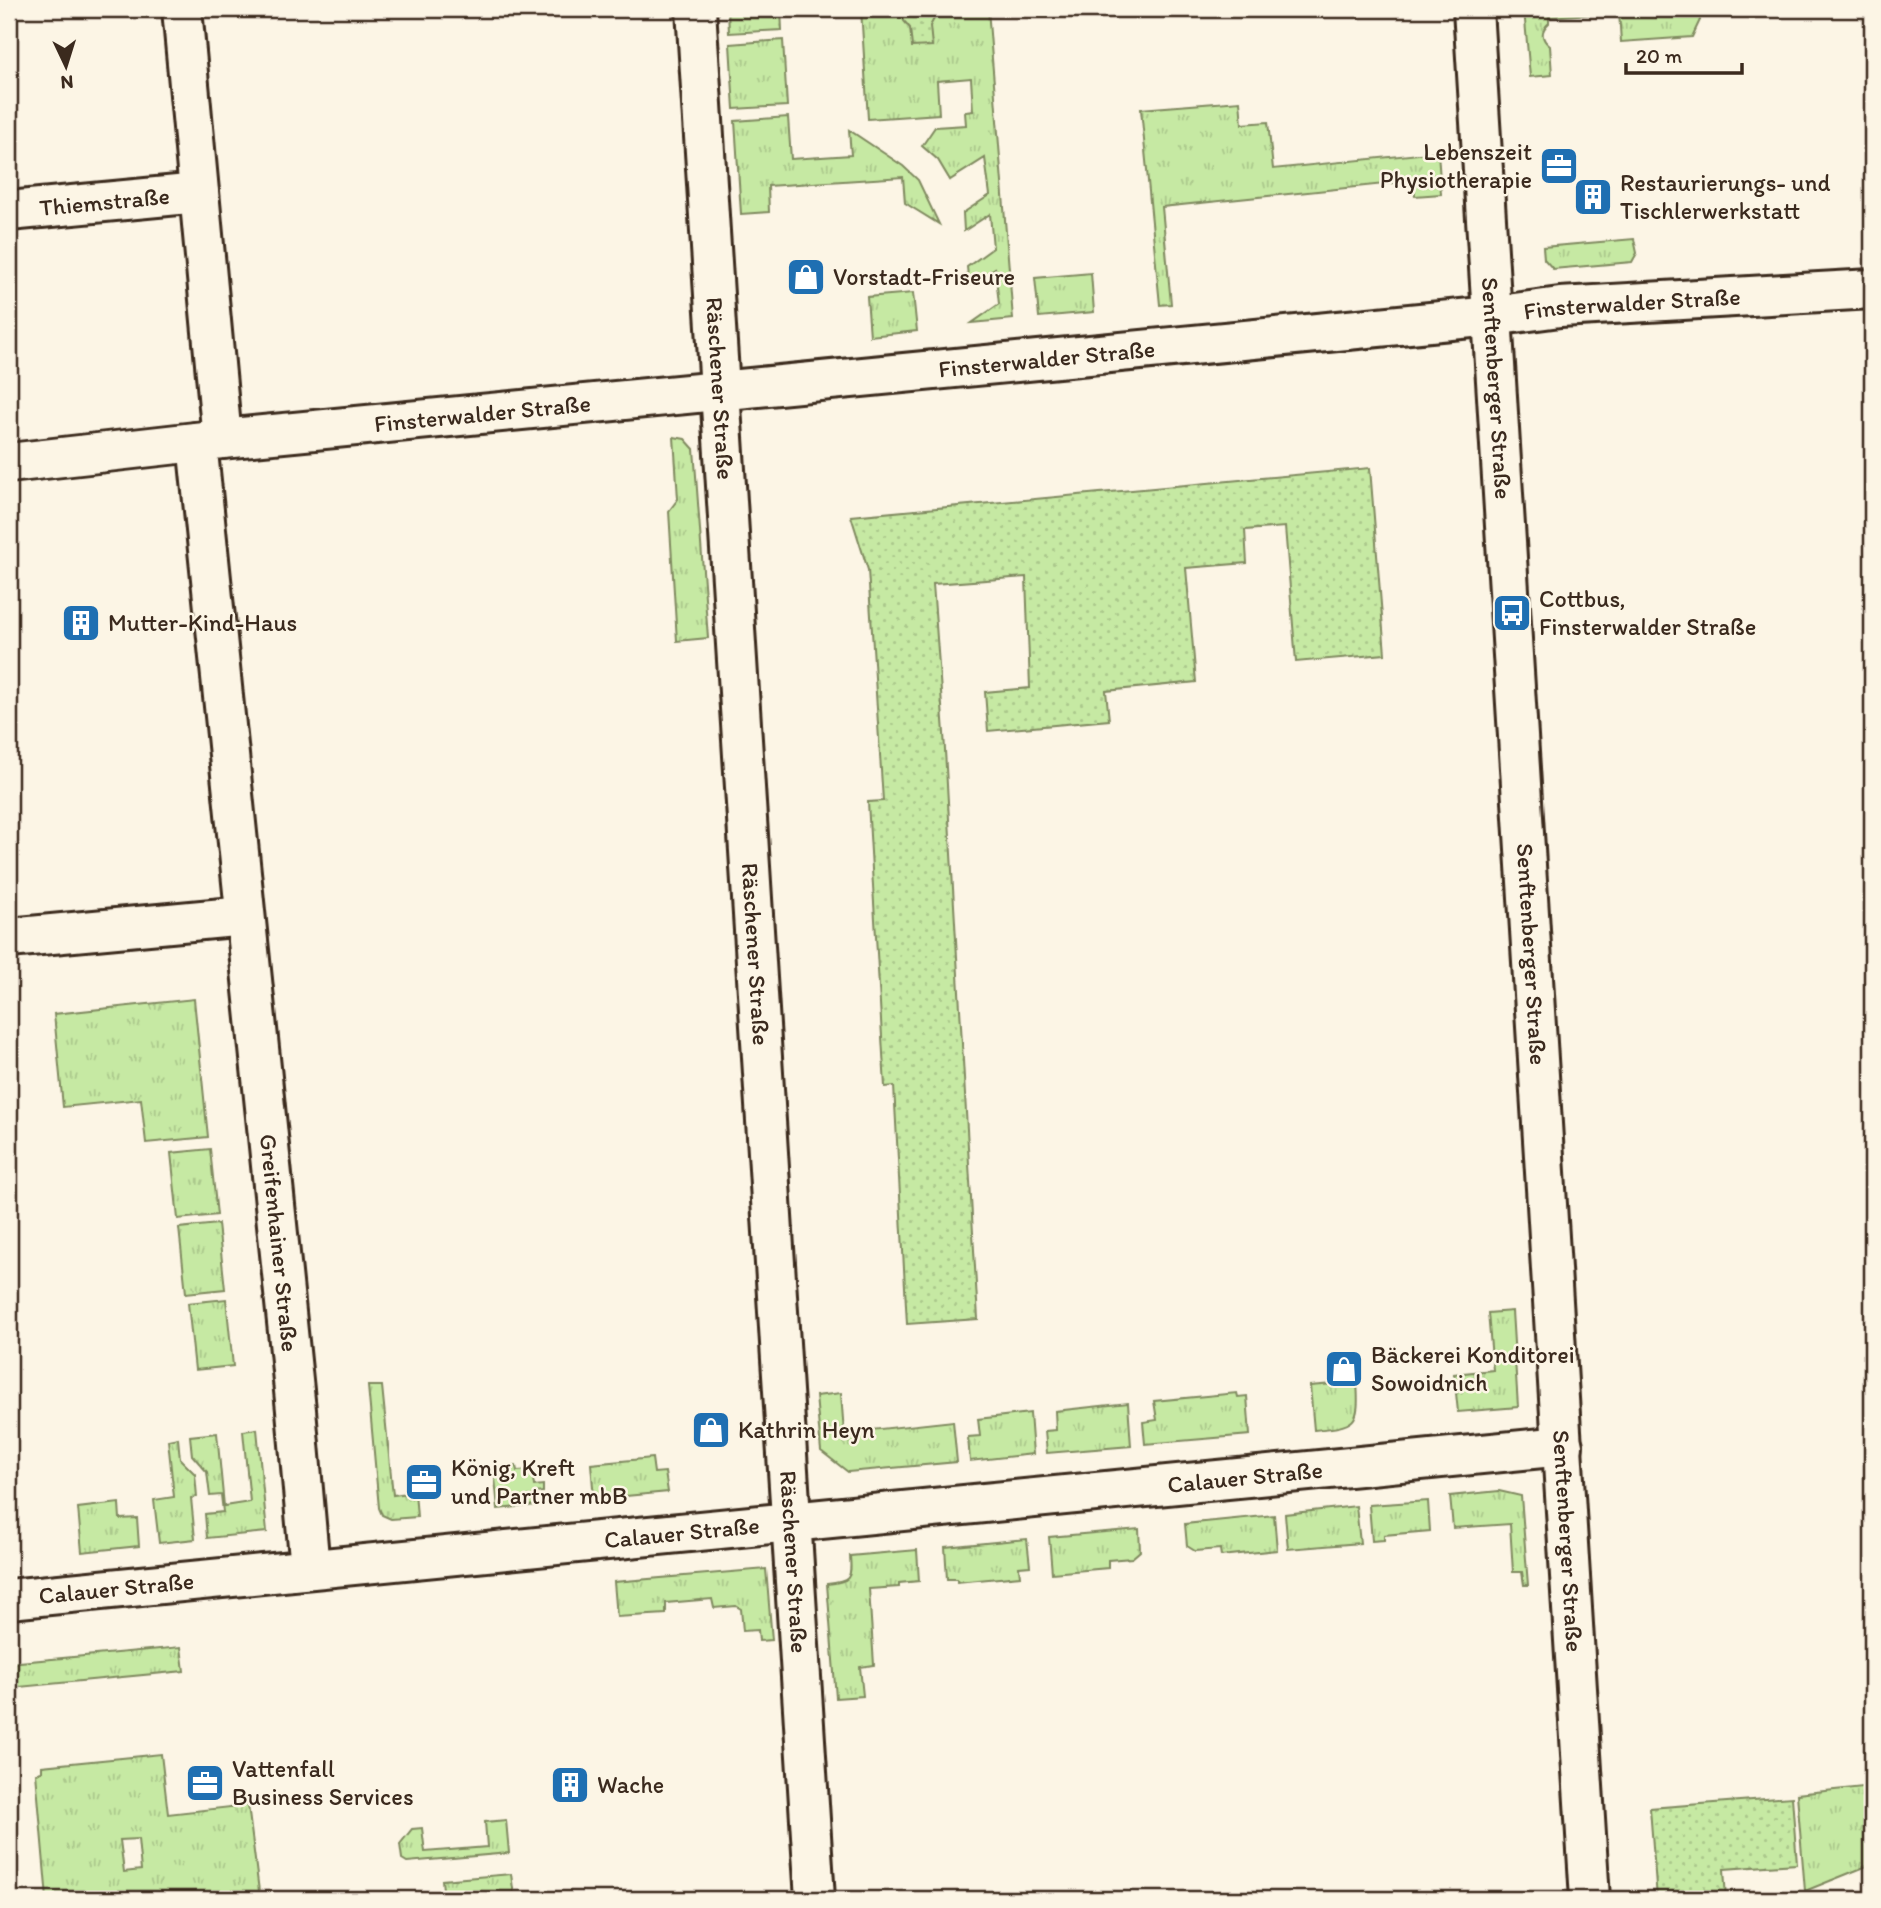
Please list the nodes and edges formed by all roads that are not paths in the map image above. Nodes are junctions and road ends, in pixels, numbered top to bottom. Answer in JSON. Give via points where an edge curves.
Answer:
{"nodes":[{"id":1,"x":182,"y":9,"type":"edge"},
{"id":2,"x":696,"y":9,"type":"edge"},
{"id":3,"x":1473,"y":9,"type":"edge"},
{"id":4,"x":199,"y":193,"type":"junction"},
{"id":5,"x":10,"y":201,"type":"edge"},
{"id":6,"x":1872,"y":289,"type":"edge"},
{"id":7,"x":1492,"y":316,"type":"junction"},
{"id":8,"x":721,"y":392,"type":"junction"},
{"id":9,"x":209,"y":441,"type":"junction"},
{"id":10,"x":9,"y":463,"type":"edge"},
{"id":11,"x":245,"y":916,"type":"junction"},
{"id":12,"x":9,"y":938,"type":"edge"},
{"id":13,"x":1563,"y":1446,"type":"junction"},
{"id":14,"x":791,"y":1523,"type":"junction"},
{"id":15,"x":310,"y":1569,"type":"junction"},
{"id":16,"x":9,"y":1599,"type":"edge"},
{"id":17,"x":815,"y":1899,"type":"edge"},
{"id":18,"x":1590,"y":1899,"type":"edge"}],
"edges":[{"from":1,"to":4,"type":"street"},
{"from":2,"to":8,"type":"street","name":"Räschener Straße"},
{"from":3,"to":7,"type":"street","name":"Senftenberger Straße"},
{"from":4,"to":5,"type":"street","name":"Thiemstraße"},
{"from":4,"to":9,"type":"street"},
{"from":6,"to":7,"type":"street","name":"Finsterwalder Straße","via":[[1560,307]]},
{"from":7,"to":8,"type":"street","name":"Finsterwalder Straße"},
{"from":7,"to":13,"type":"street","name":"Senftenberger Straße"},
{"from":8,"to":9,"type":"street","name":"Finsterwalder Straße"},
{"from":8,"to":14,"type":"street","name":"Räschener Straße"},
{"from":9,"to":10,"type":"street","name":"Finsterwalder Straße"},
{"from":9,"to":11,"type":"street","name":"Greifenhainer Straße"},
{"from":11,"to":12,"type":"street"},
{"from":11,"to":15,"type":"street","name":"Greifenhainer Straße"},
{"from":13,"to":14,"type":"street","name":"Calauer Straße"},
{"from":13,"to":18,"type":"street","name":"Senftenberger Straße"},
{"from":14,"to":15,"type":"street","name":"Calauer Straße"},
{"from":14,"to":17,"type":"street","name":"Räschener Straße"},
{"from":15,"to":16,"type":"street","name":"Calauer Straße"}]}
